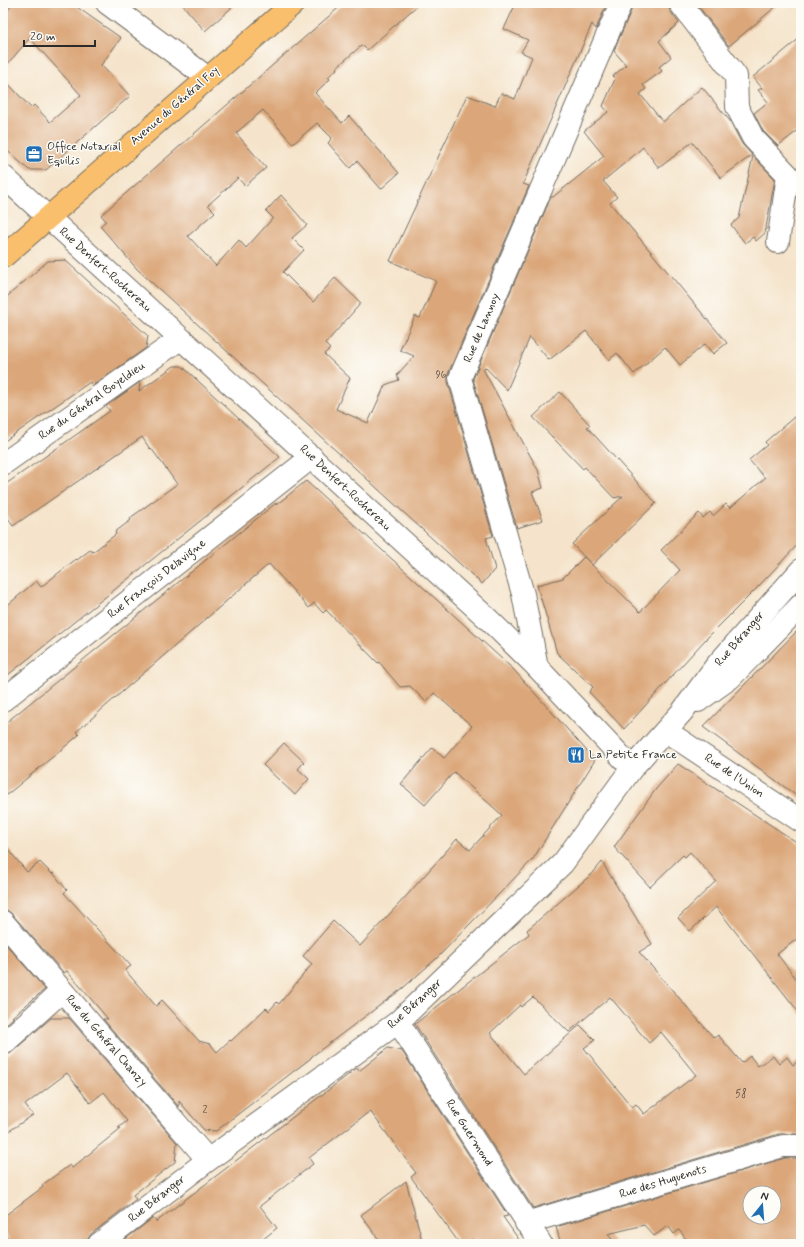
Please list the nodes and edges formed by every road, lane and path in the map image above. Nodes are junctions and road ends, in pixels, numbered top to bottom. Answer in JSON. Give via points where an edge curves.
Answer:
{"nodes":[{"id":1,"x":107,"y":3,"type":"edge"},
{"id":2,"x":294,"y":3,"type":"edge"},
{"id":3,"x":621,"y":3,"type":"edge"},
{"id":4,"x":680,"y":3,"type":"edge"},
{"id":5,"x":208,"y":78,"type":"junction"},
{"id":6,"x":3,"y":176,"type":"edge"},
{"id":7,"x":48,"y":218,"type":"junction"},
{"id":8,"x":778,"y":242,"type":"dead end"},
{"id":9,"x":3,"y":258,"type":"edge"},
{"id":10,"x":180,"y":339,"type":"junction"},
{"id":11,"x":312,"y":457,"type":"junction"},
{"id":12,"x":3,"y":464,"type":"edge"},
{"id":13,"x":801,"y":570,"type":"edge"},
{"id":14,"x":801,"y":605,"type":"edge"},
{"id":15,"x":537,"y":667,"type":"junction"},
{"id":16,"x":3,"y":700,"type":"edge"},
{"id":17,"x":682,"y":712,"type":"junction"},
{"id":18,"x":666,"y":731,"type":"junction"},
{"id":19,"x":632,"y":768,"type":"junction"},
{"id":20,"x":801,"y":821,"type":"edge"},
{"id":21,"x":3,"y":922,"type":"edge"},
{"id":22,"x":62,"y":991,"type":"junction"},
{"id":23,"x":398,"y":1022,"type":"junction"},
{"id":24,"x":3,"y":1044,"type":"edge"},
{"id":25,"x":801,"y":1146,"type":"edge"},
{"id":26,"x":208,"y":1160,"type":"junction"},
{"id":27,"x":526,"y":1223,"type":"junction"},
{"id":28,"x":99,"y":1244,"type":"edge"},
{"id":29,"x":541,"y":1244,"type":"edge"}],
"edges":[{"from":1,"to":5,"type":"street"},
{"from":2,"to":5,"type":"main road","name":"Avenue du Général Foy"},
{"from":3,"to":15,"type":"street","name":"Rue de Lannoy","via":[[460,378],[523,594]]},
{"from":4,"to":8,"type":"street","via":[[736,76],[737,107],[752,138],[788,175]]},
{"from":5,"to":7,"type":"main road","name":"Avenue du Général Foy"},
{"from":6,"to":7,"type":"street","name":"Rue Denfert-Rochereau"},
{"from":7,"to":9,"type":"main road","name":"Avenue du Général Foy"},
{"from":7,"to":10,"type":"street","name":"Rue Denfert-Rochereau"},
{"from":10,"to":11,"type":"street","name":"Rue Denfert-Rochereau"},
{"from":10,"to":12,"type":"street","name":"Rue du Général Boyeldieu"},
{"from":11,"to":15,"type":"street","name":"Rue Denfert-Rochereau"},
{"from":11,"to":16,"type":"street","name":"Rue François Delavigne"},
{"from":13,"to":17,"type":"street","name":"Rue Béranger","via":[[716,666]]},
{"from":14,"to":17,"type":"street","name":"Rue Béranger","via":[[730,678]]},
{"from":15,"to":19,"type":"street","name":"Rue Denfert-Rochereau"},
{"from":17,"to":18,"type":"street","name":"Rue Béranger"},
{"from":18,"to":19,"type":"street","name":"Rue Béranger"},
{"from":18,"to":20,"type":"street","name":"Rue de l'Union"},
{"from":19,"to":23,"type":"street","name":"Rue Béranger","via":[[563,862]]},
{"from":21,"to":22,"type":"street","name":"Rue du Général Chanzy"},
{"from":22,"to":24,"type":"street"},
{"from":22,"to":26,"type":"street","name":"Rue du Général Chanzy"},
{"from":23,"to":26,"type":"street","name":"Rue Béranger"},
{"from":23,"to":27,"type":"street","name":"Rue Guermond"},
{"from":25,"to":27,"type":"street","name":"Rue des Huguenots","via":[[783,1146]]},
{"from":26,"to":28,"type":"street","name":"Rue Béranger"},
{"from":27,"to":29,"type":"street","name":"Rue Guermond"}]}
